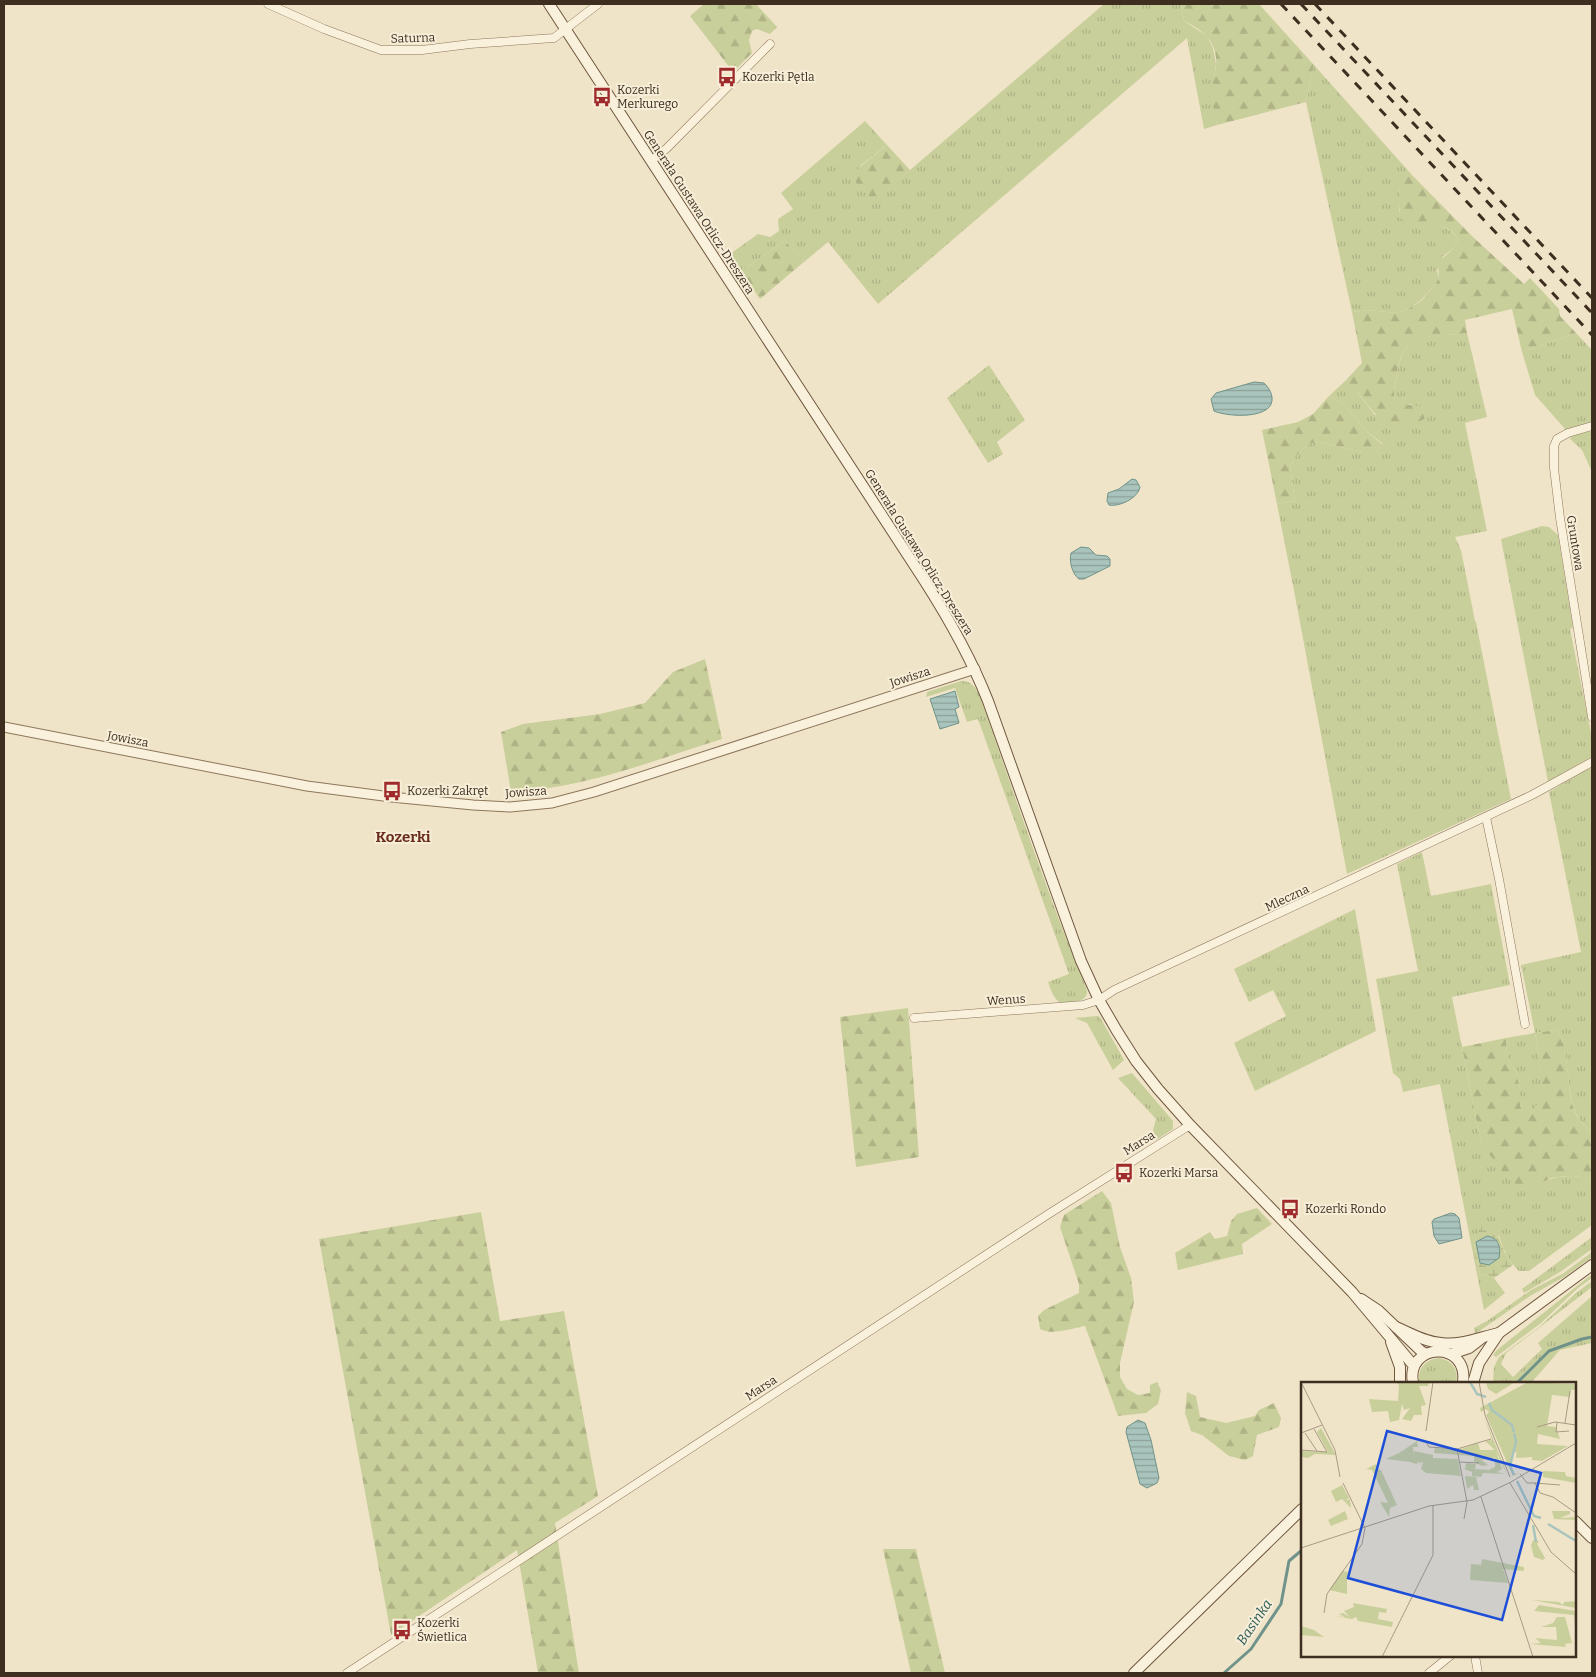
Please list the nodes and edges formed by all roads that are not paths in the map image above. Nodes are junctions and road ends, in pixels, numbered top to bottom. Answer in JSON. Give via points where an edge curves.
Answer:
{"nodes":[{"id":1,"x":268,"y":4,"type":"edge"},
{"id":2,"x":549,"y":4,"type":"edge"},
{"id":3,"x":598,"y":4,"type":"edge"},
{"id":4,"x":566,"y":30,"type":"junction"},
{"id":5,"x":770,"y":44,"type":"dead end"},
{"id":6,"x":651,"y":161,"type":"junction"},
{"id":7,"x":1592,"y":426,"type":"edge"},
{"id":8,"x":975,"y":669,"type":"junction"},
{"id":9,"x":1592,"y":717,"type":"edge"},
{"id":10,"x":4,"y":727,"type":"edge"},
{"id":11,"x":1592,"y":762,"type":"edge"},
{"id":12,"x":1486,"y":817,"type":"junction"},
{"id":13,"x":1099,"y":1000,"type":"junction"},
{"id":14,"x":914,"y":1018,"type":"dead end"},
{"id":15,"x":1526,"y":1024,"type":"dead end"},
{"id":16,"x":1190,"y":1125,"type":"junction"},
{"id":17,"x":1592,"y":1265,"type":"edge"},
{"id":18,"x":1392,"y":1331,"type":"junction"},
{"id":19,"x":1499,"y":1333,"type":"junction"},
{"id":20,"x":1485,"y":1336,"type":"junction"},
{"id":21,"x":1491,"y":1347,"type":"junction"},
{"id":22,"x":1426,"y":1354,"type":"junction"},
{"id":23,"x":1451,"y":1354,"type":"junction"},
{"id":24,"x":1414,"y":1366,"type":"junction"},
{"id":25,"x":1464,"y":1379,"type":"edge"},
{"id":26,"x":1400,"y":1382,"type":"edge"},
{"id":27,"x":1413,"y":1382,"type":"edge"},
{"id":28,"x":1473,"y":1382,"type":"edge"},
{"id":29,"x":1301,"y":1510,"type":"edge"},
{"id":30,"x":1576,"y":1522,"type":"edge"},
{"id":31,"x":1592,"y":1538,"type":"edge"},
{"id":32,"x":1449,"y":1657,"type":"edge"},
{"id":33,"x":1475,"y":1657,"type":"edge"},
{"id":34,"x":347,"y":1673,"type":"edge"},
{"id":35,"x":1134,"y":1673,"type":"edge"},
{"id":36,"x":1429,"y":1673,"type":"edge"},
{"id":37,"x":1478,"y":1673,"type":"edge"}],
"edges":[{"from":1,"to":4,"type":"street","name":"Saturna","via":[[381,50],[422,50],[554,38]]},
{"from":2,"to":4,"type":"main road","name":"Generała Gustawa Orlicz-Dreszera"},
{"from":3,"to":4,"type":"street","name":"Saturna"},
{"from":4,"to":6,"type":"main road","name":"Generała Gustawa Orlicz-Dreszera"},
{"from":5,"to":6,"type":"street"},
{"from":6,"to":8,"type":"main road","name":"Generała Gustawa Orlicz-Dreszera","via":[[924,580]]},
{"from":7,"to":9,"type":"street","name":"Gruntowa","via":[[1568,433],[1557,439],[1554,446],[1560,518]]},
{"from":8,"to":10,"type":"street","name":"Jowisza","via":[[594,792],[552,803],[510,807],[473,806],[307,786]]},
{"from":8,"to":13,"type":"main road","name":"Generała Gustawa Orlicz-Dreszera","via":[[1068,927]]},
{"from":11,"to":12,"type":"street","name":"Mleczna"},
{"from":12,"to":13,"type":"street","name":"Mleczna","via":[[1114,990]]},
{"from":12,"to":15,"type":"street"},
{"from":13,"to":14,"type":"street","name":"Wenus","via":[[1083,1006]]},
{"from":13,"to":16,"type":"main road","name":"Generała Gustawa Orlicz-Dreszera","via":[[1136,1061]]},
{"from":16,"to":18,"type":"main road","name":"Generała Gustawa Orlicz-Dreszera","via":[[1352,1292],[1379,1311]]},
{"from":16,"to":34,"type":"street","name":"Marsa"},
{"from":17,"to":19,"type":"main road"},
{"from":18,"to":20,"type":"main road","via":[[1441,1344]]},
{"from":18,"to":22,"type":"main road","name":"Generała Gustawa Orlicz-Dreszera"},
{"from":18,"to":24,"type":"main road","name":"Generała Gustawa Orlicz-Dreszera"},
{"from":18,"to":26,"type":"main road"},
{"from":19,"to":20,"type":"main road"},
{"from":19,"to":21,"type":"main road"},
{"from":20,"to":23,"type":"main road","via":[[1469,1348]]},
{"from":21,"to":25,"type":"main road","via":[[1466,1367]]},
{"from":21,"to":28,"type":"main road","via":[[1479,1364]]},
{"from":22,"to":23,"type":"main road","via":[[1434,1351]]},
{"from":22,"to":24,"type":"main road"},
{"from":23,"to":25,"type":"main road","via":[[1460,1363]]},
{"from":24,"to":27,"type":"main road"},
{"from":29,"to":35,"type":"main road"},
{"from":30,"to":31,"type":"main road"},
{"from":32,"to":36,"type":"street"},
{"from":33,"to":37,"type":"street"}]}
